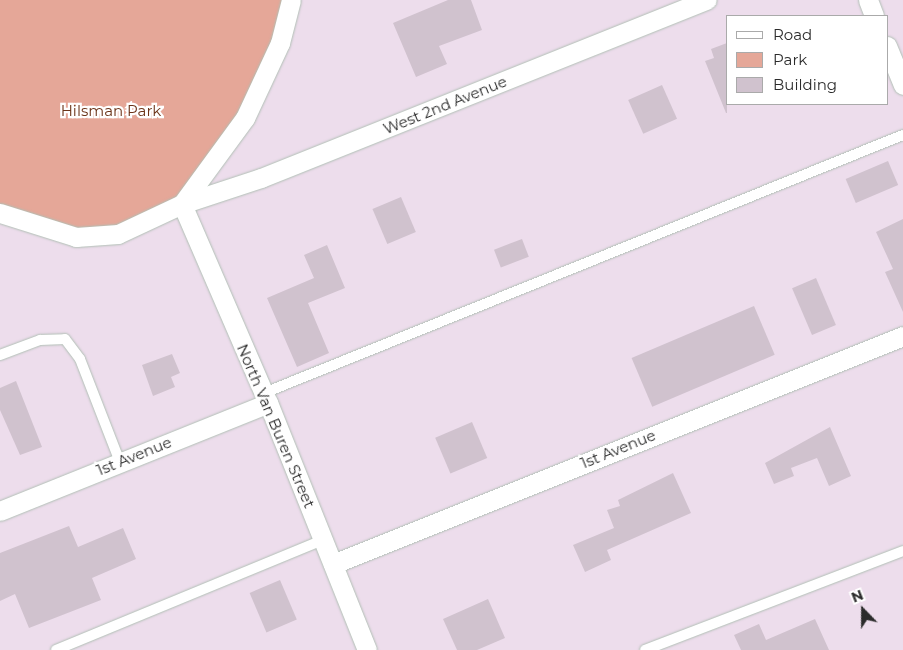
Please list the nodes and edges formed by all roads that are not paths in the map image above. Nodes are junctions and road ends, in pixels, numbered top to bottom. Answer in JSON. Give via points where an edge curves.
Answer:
{"nodes":[{"id":1,"x":291,"y":0,"type":"edge"},
{"id":2,"x":707,"y":0,"type":"edge"},
{"id":3,"x":868,"y":0,"type":"edge"},
{"id":4,"x":874,"y":15,"type":"edge"},
{"id":5,"x":888,"y":48,"type":"edge"},
{"id":6,"x":903,"y":85,"type":"edge"},
{"id":7,"x":903,"y":135,"type":"edge"},
{"id":8,"x":182,"y":204,"type":"junction"},
{"id":9,"x":0,"y":213,"type":"edge"},
{"id":10,"x":903,"y":336,"type":"edge"},
{"id":11,"x":0,"y":355,"type":"edge"},
{"id":12,"x":266,"y":398,"type":"junction"},
{"id":13,"x":120,"y":462,"type":"junction"},
{"id":14,"x":0,"y":511,"type":"edge"},
{"id":15,"x":323,"y":540,"type":"junction"},
{"id":16,"x":903,"y":551,"type":"edge"},
{"id":17,"x":333,"y":564,"type":"junction"},
{"id":18,"x":56,"y":650,"type":"edge"},
{"id":19,"x":366,"y":650,"type":"edge"},
{"id":20,"x":645,"y":650,"type":"edge"}],
"edges":[{"from":1,"to":8,"type":"street","via":[[280,43],[245,118]]},
{"from":2,"to":8,"type":"street","name":"West 2nd Avenue","via":[[261,178]]},
{"from":3,"to":4,"type":"street"},
{"from":5,"to":6,"type":"street"},
{"from":7,"to":12,"type":"lane"},
{"from":8,"to":9,"type":"street","name":"West 2nd Avenue","via":[[118,234],[76,237]]},
{"from":8,"to":12,"type":"street","name":"North Van Buren Street"},
{"from":10,"to":17,"type":"street","name":"1st Avenue"},
{"from":11,"to":13,"type":"lane","via":[[40,340],[65,339],[80,359]]},
{"from":12,"to":13,"type":"street","name":"1st Avenue"},
{"from":12,"to":15,"type":"street","name":"North Van Buren Street"},
{"from":13,"to":14,"type":"street","name":"1st Avenue"},
{"from":15,"to":17,"type":"street","name":"North Van Buren Street"},
{"from":15,"to":18,"type":"lane"},
{"from":16,"to":20,"type":"lane"},
{"from":17,"to":19,"type":"street","name":"North Van Buren Street"}]}
